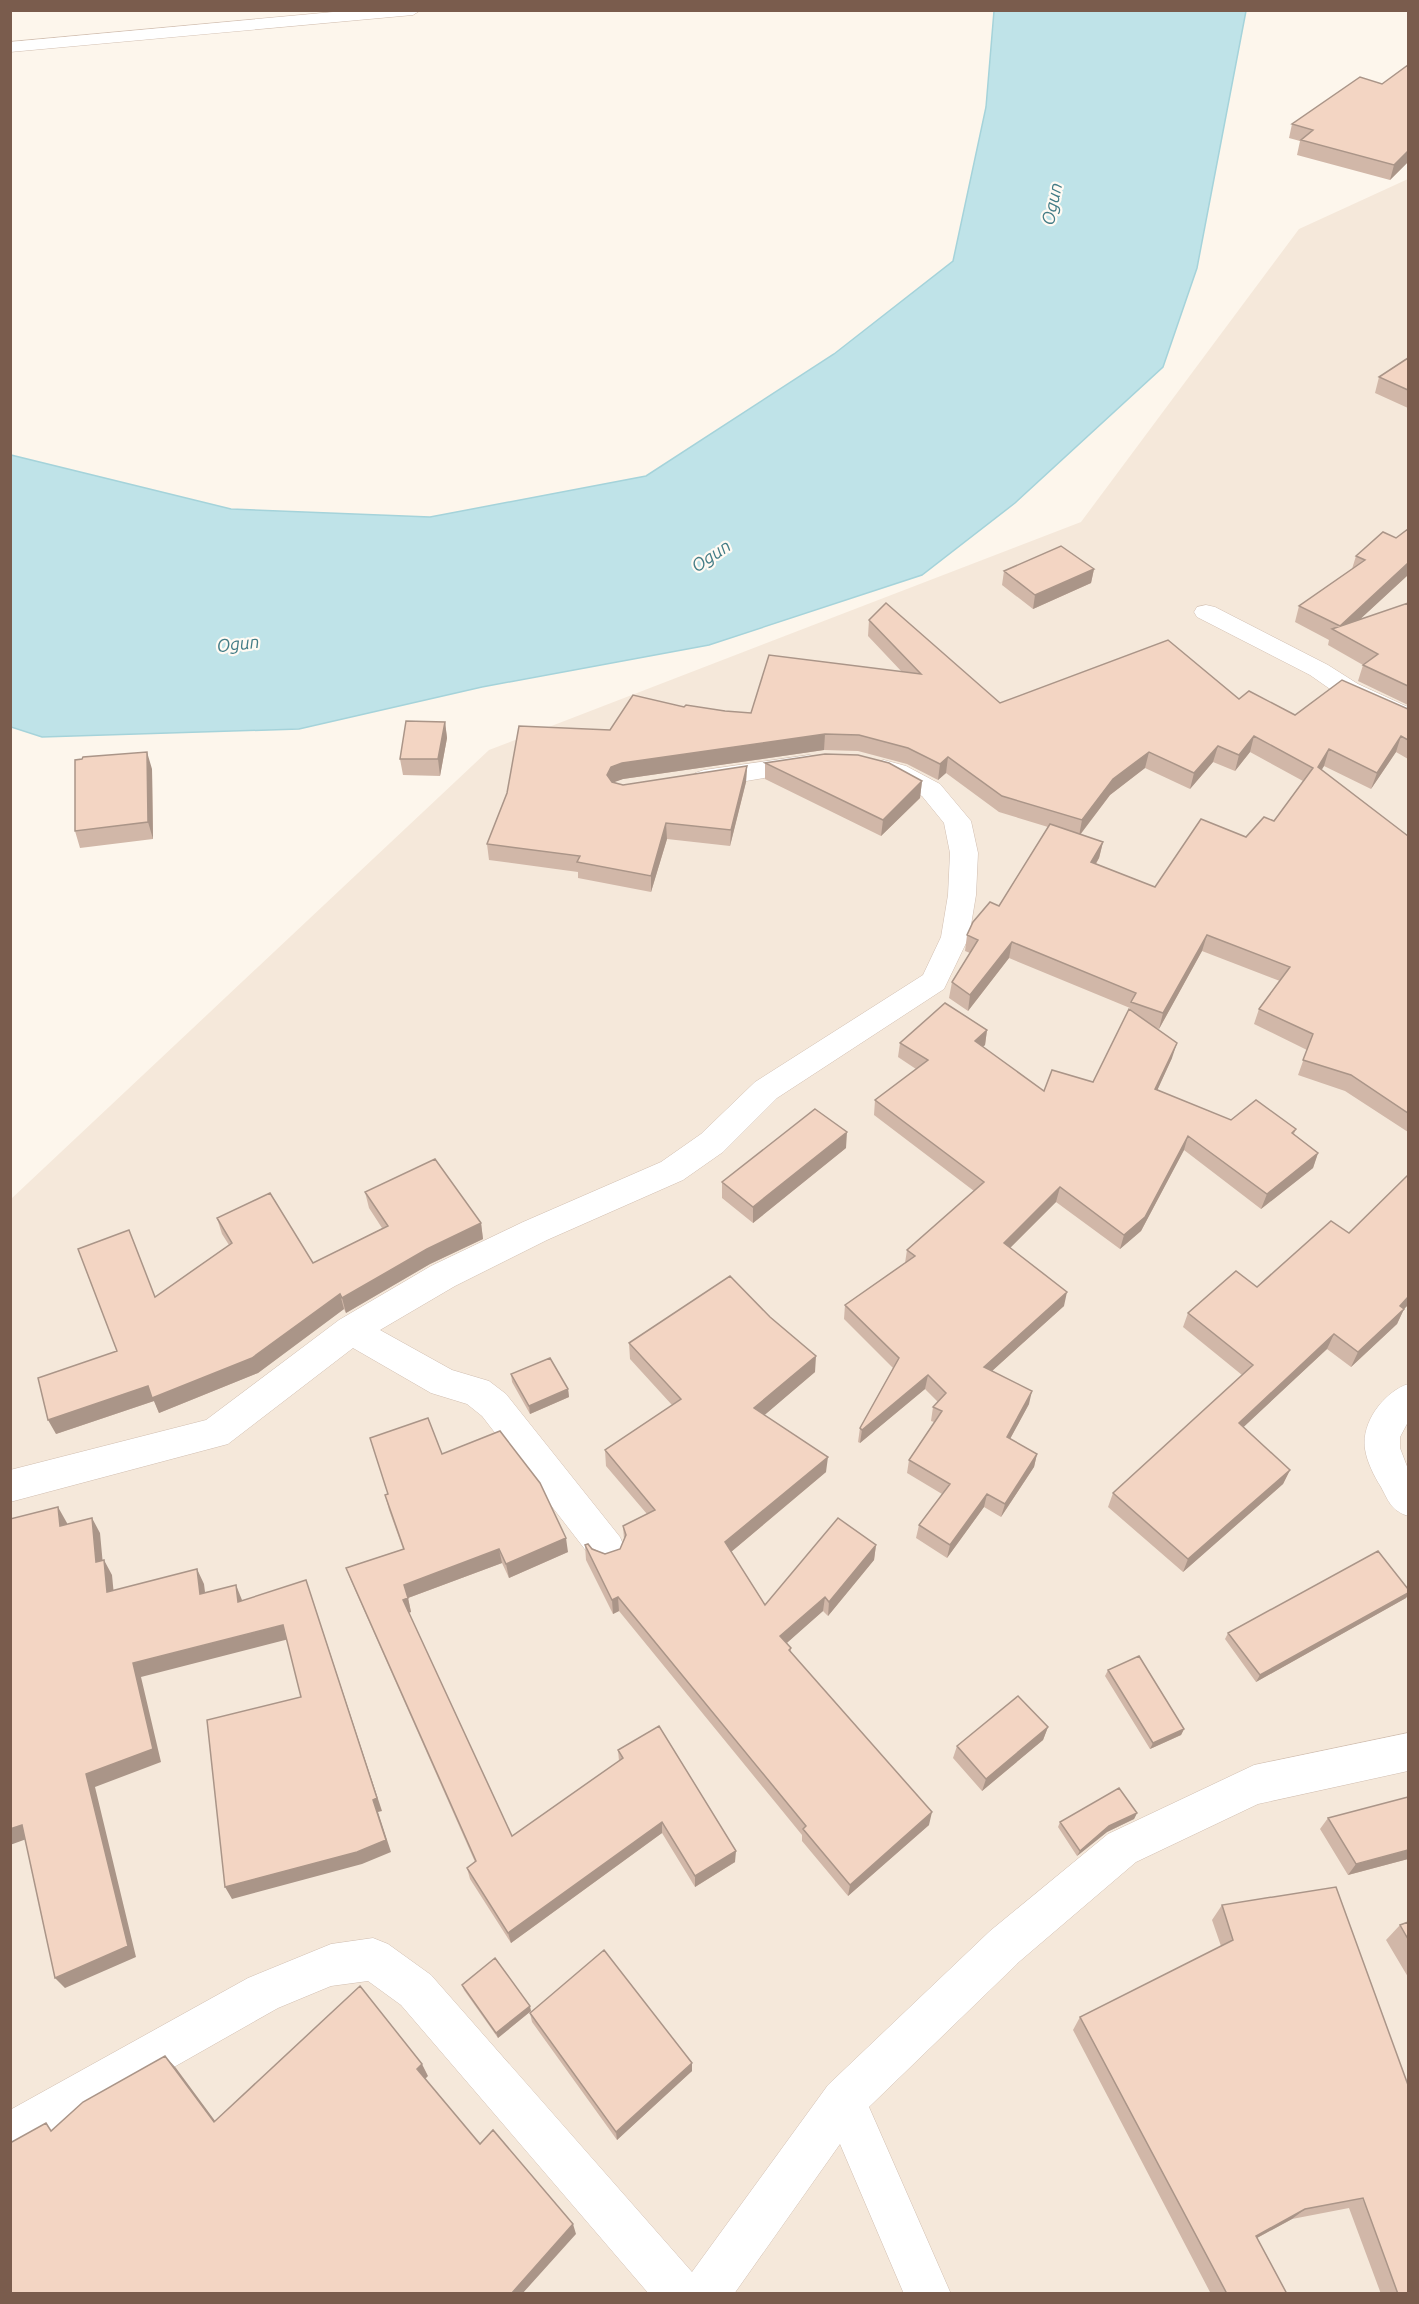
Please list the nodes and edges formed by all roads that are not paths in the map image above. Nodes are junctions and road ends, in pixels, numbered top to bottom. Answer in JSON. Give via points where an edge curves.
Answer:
{"nodes":[{"id":1,"x":413,"y":10,"type":"edge"},
{"id":2,"x":10,"y":47,"type":"edge"},
{"id":3,"x":1206,"y":612,"type":"dead end"},
{"id":4,"x":1408,"y":717,"type":"edge"},
{"id":5,"x":675,"y":783,"type":"edge"},
{"id":6,"x":351,"y":1330,"type":"junction"},
{"id":7,"x":1408,"y":1399,"type":"edge"},
{"id":8,"x":10,"y":1486,"type":"edge"},
{"id":9,"x":1408,"y":1500,"type":"edge"},
{"id":10,"x":607,"y":1549,"type":"dead end"},
{"id":11,"x":1408,"y":1752,"type":"edge"},
{"id":12,"x":844,"y":2101,"type":"junction"},
{"id":13,"x":10,"y":2135,"type":"edge"},
{"id":14,"x":680,"y":2294,"type":"edge"},
{"id":15,"x":705,"y":2294,"type":"edge"},
{"id":16,"x":928,"y":2294,"type":"edge"}],
"edges":[{"from":1,"to":2,"type":"street"},
{"from":3,"to":4,"type":"street","via":[[1319,670],[1349,690]]},
{"from":5,"to":6,"type":"street","via":[[824,760],[897,772],[931,790],[957,821],[964,853],[955,937],[934,982],[766,1090],[712,1143],[672,1171],[454,1271]]},
{"from":6,"to":8,"type":"street","via":[[216,1433]]},
{"from":6,"to":10,"type":"street","via":[[443,1383],[477,1392],[494,1405]]},
{"from":7,"to":9,"type":"street","via":[[1394,1412],[1384,1430],[1381,1452]]},
{"from":11,"to":12,"type":"street","via":[[1254,1785],[1122,1848],[1005,1946]]},
{"from":12,"to":15,"type":"street"},
{"from":12,"to":16,"type":"street"},
{"from":13,"to":14,"type":"street","via":[[263,1993],[331,1965],[373,1959],[416,1990]]}]}
